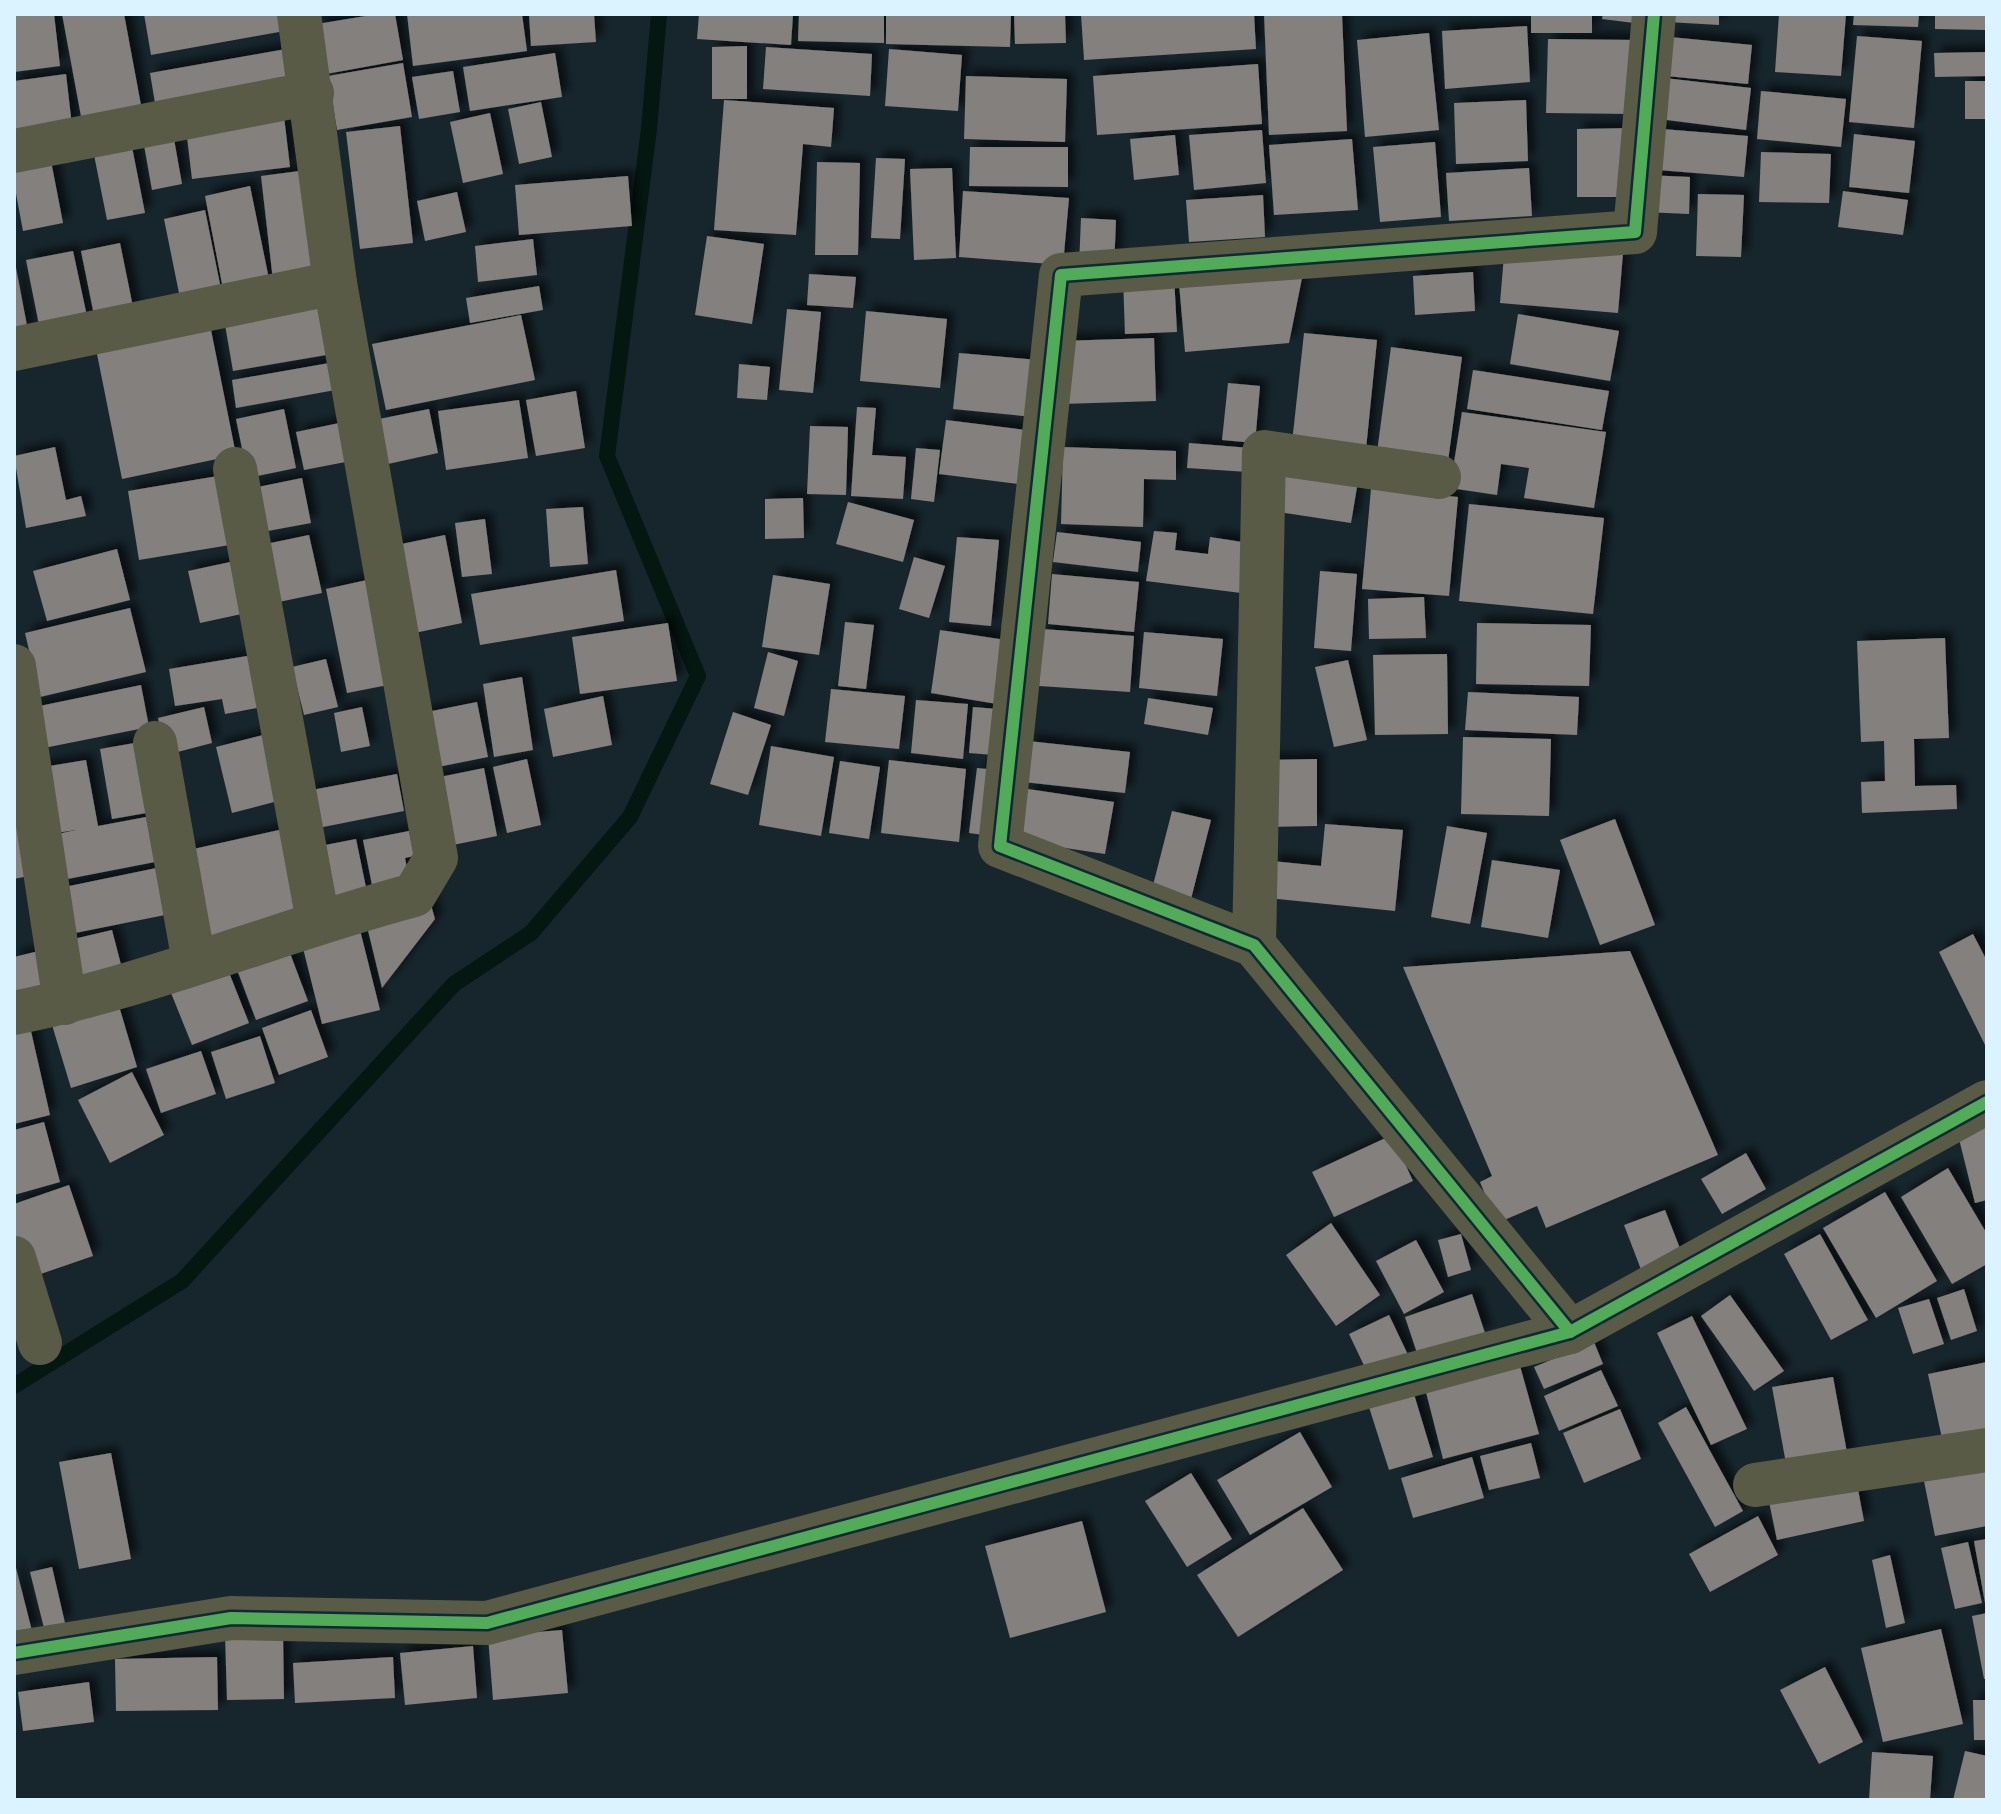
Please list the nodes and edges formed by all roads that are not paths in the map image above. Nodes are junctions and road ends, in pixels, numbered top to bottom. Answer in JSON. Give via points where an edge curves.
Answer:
{"nodes":[{"id":1,"x":299,"y":14,"type":"edge"},
{"id":2,"x":1654,"y":14,"type":"edge"},
{"id":3,"x":312,"y":93,"type":"junction"},
{"id":4,"x":14,"y":151,"type":"edge"},
{"id":5,"x":335,"y":283,"type":"junction"},
{"id":6,"x":14,"y":349,"type":"edge"},
{"id":7,"x":235,"y":469,"type":"dead end"},
{"id":8,"x":1439,"y":477,"type":"dead end"},
{"id":9,"x":14,"y":666,"type":"edge"},
{"id":10,"x":155,"y":743,"type":"dead end"},
{"id":11,"x":318,"y":921,"type":"junction"},
{"id":12,"x":1254,"y":945,"type":"junction"},
{"id":13,"x":194,"y":962,"type":"junction"},
{"id":14,"x":65,"y":1003,"type":"junction"},
{"id":15,"x":14,"y":1013,"type":"edge"},
{"id":16,"x":1987,"y":1102,"type":"edge"},
{"id":17,"x":14,"y":1258,"type":"edge"},
{"id":18,"x":1570,"y":1332,"type":"junction"},
{"id":19,"x":40,"y":1343,"type":"dead end"},
{"id":20,"x":1987,"y":1450,"type":"edge"},
{"id":21,"x":1755,"y":1485,"type":"dead end"},
{"id":22,"x":14,"y":1653,"type":"edge"}],
"edges":[{"from":1,"to":3,"type":"street"},
{"from":2,"to":12,"type":"street","via":[[1635,232],[1061,275],[1000,846]]},
{"from":3,"to":4,"type":"street"},
{"from":3,"to":5,"type":"street"},
{"from":5,"to":6,"type":"street"},
{"from":5,"to":11,"type":"street","via":[[436,858],[414,895]]},
{"from":7,"to":11,"type":"street"},
{"from":8,"to":12,"type":"street","via":[[1264,452]]},
{"from":9,"to":14,"type":"street"},
{"from":10,"to":13,"type":"street"},
{"from":11,"to":13,"type":"street"},
{"from":12,"to":18,"type":"street"},
{"from":13,"to":14,"type":"street"},
{"from":14,"to":15,"type":"street"},
{"from":16,"to":18,"type":"street"},
{"from":17,"to":19,"type":"street"},
{"from":18,"to":22,"type":"street","via":[[487,1623],[231,1618]]},
{"from":20,"to":21,"type":"street"}]}
